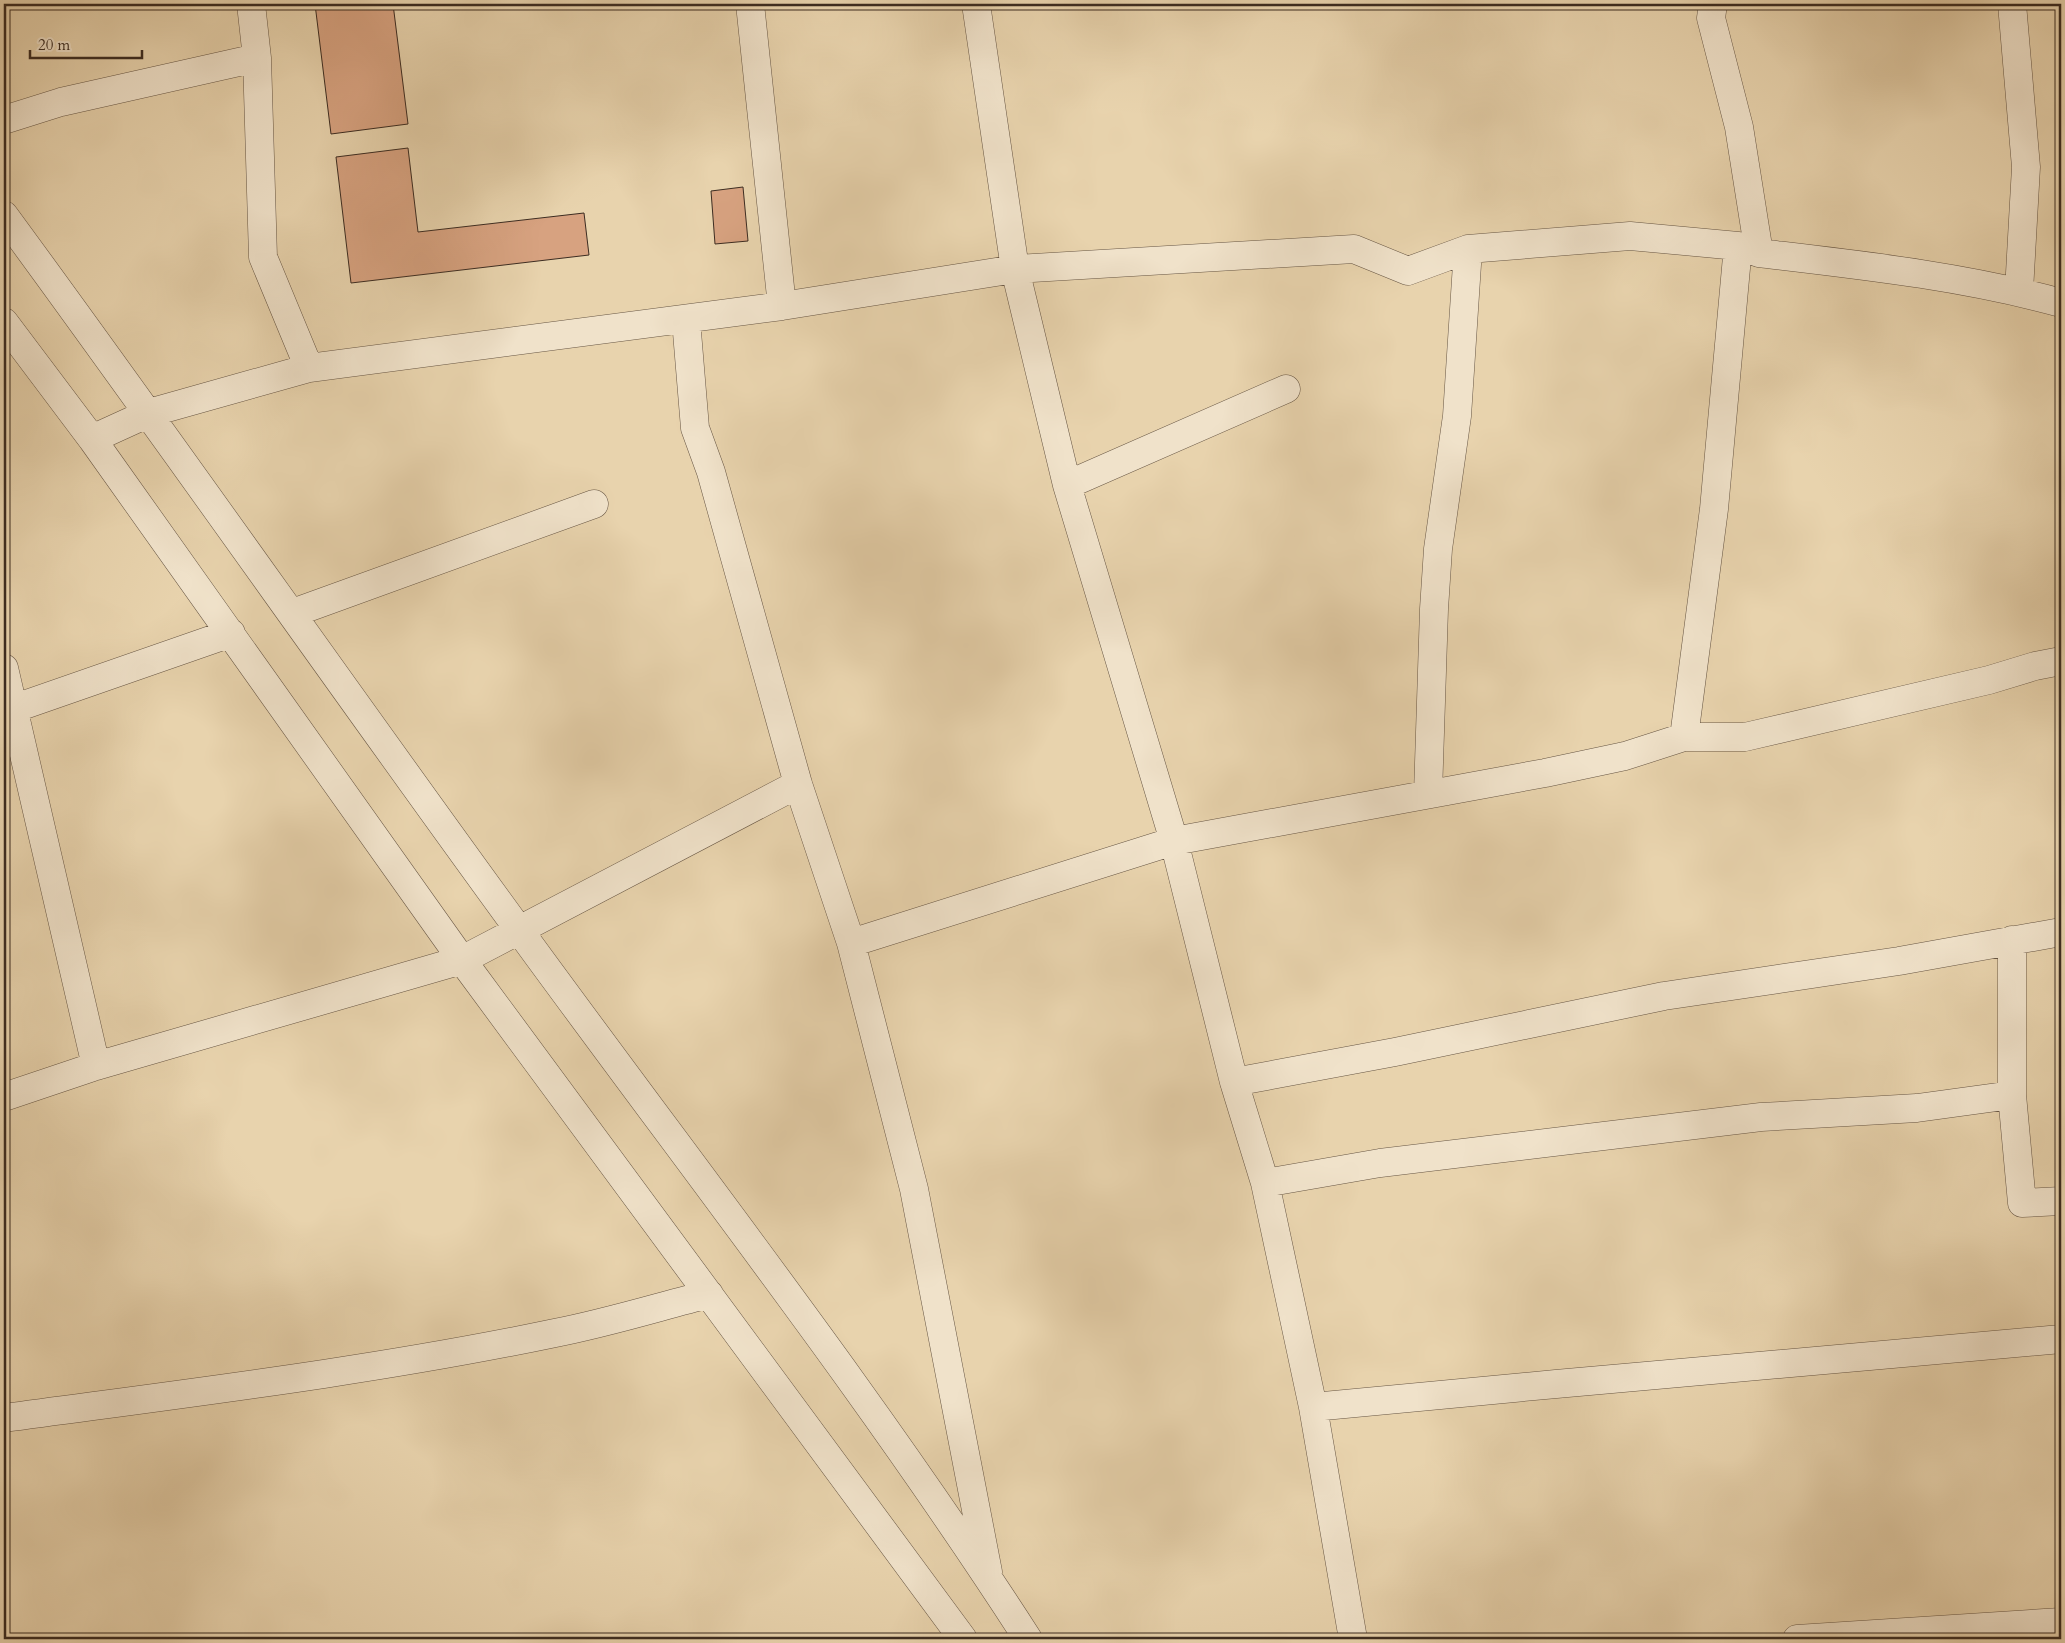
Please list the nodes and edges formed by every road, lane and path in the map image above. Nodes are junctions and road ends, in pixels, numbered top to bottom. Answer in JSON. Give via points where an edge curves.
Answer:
{"nodes":[{"id":1,"x":251,"y":4,"type":"edge"},
{"id":2,"x":750,"y":4,"type":"edge"},
{"id":3,"x":976,"y":4,"type":"edge"},
{"id":4,"x":1713,"y":4,"type":"edge"},
{"id":5,"x":2012,"y":4,"type":"edge"},
{"id":6,"x":256,"y":58,"type":"junction"},
{"id":7,"x":4,"y":120,"type":"edge"},
{"id":8,"x":4,"y":215,"type":"edge"},
{"id":9,"x":1468,"y":249,"type":"junction"},
{"id":10,"x":1748,"y":250,"type":"junction"},
{"id":11,"x":1015,"y":269,"type":"junction"},
{"id":12,"x":2019,"y":291,"type":"junction"},
{"id":13,"x":2061,"y":303,"type":"edge"},
{"id":14,"x":782,"y":306,"type":"junction"},
{"id":15,"x":686,"y":320,"type":"junction"},
{"id":16,"x":4,"y":322,"type":"edge"},
{"id":17,"x":309,"y":368,"type":"junction"},
{"id":18,"x":1286,"y":389,"type":"dead end"},
{"id":19,"x":149,"y":413,"type":"junction"},
{"id":20,"x":92,"y":439,"type":"junction"},
{"id":21,"x":1067,"y":485,"type":"junction"},
{"id":22,"x":594,"y":504,"type":"dead end"},
{"id":23,"x":293,"y":613,"type":"junction"},
{"id":24,"x":231,"y":633,"type":"junction"},
{"id":25,"x":2061,"y":661,"type":"edge"},
{"id":26,"x":4,"y":668,"type":"edge"},
{"id":27,"x":8,"y":711,"type":"edge"},
{"id":28,"x":1684,"y":738,"type":"junction"},
{"id":29,"x":798,"y":784,"type":"junction"},
{"id":30,"x":1428,"y":794,"type":"junction"},
{"id":31,"x":1174,"y":841,"type":"junction"},
{"id":32,"x":519,"y":930,"type":"junction"},
{"id":33,"x":2061,"y":932,"type":"edge"},
{"id":34,"x":2012,"y":940,"type":"junction"},
{"id":35,"x":851,"y":944,"type":"junction"},
{"id":36,"x":462,"y":960,"type":"junction"},
{"id":37,"x":96,"y":1066,"type":"junction"},
{"id":38,"x":1234,"y":1082,"type":"junction"},
{"id":39,"x":2012,"y":1095,"type":"junction"},
{"id":40,"x":4,"y":1097,"type":"edge"},
{"id":41,"x":1265,"y":1183,"type":"junction"},
{"id":42,"x":2061,"y":1201,"type":"edge"},
{"id":43,"x":709,"y":1294,"type":"junction"},
{"id":44,"x":2061,"y":1339,"type":"edge"},
{"id":45,"x":1313,"y":1407,"type":"junction"},
{"id":46,"x":4,"y":1418,"type":"edge"},
{"id":47,"x":990,"y":1580,"type":"junction"},
{"id":48,"x":2061,"y":1622,"type":"edge"},
{"id":49,"x":963,"y":1639,"type":"edge"},
{"id":50,"x":1028,"y":1639,"type":"edge"},
{"id":51,"x":1353,"y":1639,"type":"edge"},
{"id":52,"x":1797,"y":1639,"type":"edge"}],
"edges":[{"from":1,"to":6,"type":"street"},
{"from":2,"to":14,"type":"street"},
{"from":3,"to":11,"type":"street"},
{"from":4,"to":10,"type":"street","via":[[1711,18],[1739,127]]},
{"from":5,"to":12,"type":"street","via":[[2026,167]]},
{"from":6,"to":7,"type":"street","via":[[61,102]]},
{"from":6,"to":17,"type":"street","via":[[263,257]]},
{"from":8,"to":19,"type":"street"},
{"from":9,"to":10,"type":"street","via":[[1630,236]]},
{"from":9,"to":11,"type":"street","via":[[1408,271],[1354,249]]},
{"from":9,"to":30,"type":"street","via":[[1457,416],[1438,549]]},
{"from":10,"to":12,"type":"street"},
{"from":10,"to":28,"type":"street"},
{"from":11,"to":14,"type":"street"},
{"from":11,"to":21,"type":"street"},
{"from":12,"to":13,"type":"street"},
{"from":14,"to":15,"type":"street"},
{"from":15,"to":17,"type":"street"},
{"from":15,"to":29,"type":"street","via":[[695,428],[711,472]]},
{"from":16,"to":20,"type":"street"},
{"from":17,"to":19,"type":"street"},
{"from":18,"to":21,"type":"street"},
{"from":19,"to":20,"type":"street"},
{"from":19,"to":23,"type":"street"},
{"from":20,"to":24,"type":"street"},
{"from":21,"to":31,"type":"street"},
{"from":22,"to":23,"type":"street"},
{"from":23,"to":32,"type":"street"},
{"from":24,"to":27,"type":"street"},
{"from":24,"to":36,"type":"street"},
{"from":25,"to":28,"type":"street","via":[[1744,737]]},
{"from":26,"to":27,"type":"street"},
{"from":27,"to":37,"type":"street"},
{"from":28,"to":30,"type":"street","via":[[1625,756]]},
{"from":29,"to":32,"type":"street"},
{"from":29,"to":35,"type":"street"},
{"from":30,"to":31,"type":"street"},
{"from":31,"to":35,"type":"street"},
{"from":31,"to":38,"type":"street"},
{"from":32,"to":36,"type":"street"},
{"from":32,"to":47,"type":"street","via":[[812,1326]]},
{"from":33,"to":34,"type":"street"},
{"from":34,"to":38,"type":"street","via":[[1899,961],[1664,996]]},
{"from":34,"to":39,"type":"street"},
{"from":35,"to":47,"type":"street","via":[[914,1189]]},
{"from":36,"to":37,"type":"street"},
{"from":36,"to":43,"type":"street"},
{"from":37,"to":40,"type":"street"},
{"from":38,"to":41,"type":"street"},
{"from":39,"to":41,"type":"street","via":[[1917,1108],[1761,1117],[1380,1163]]},
{"from":39,"to":42,"type":"street","via":[[2022,1203]]},
{"from":41,"to":45,"type":"street"},
{"from":43,"to":46,"type":"street","via":[[557,1333],[439,1355]]},
{"from":43,"to":49,"type":"street"},
{"from":44,"to":45,"type":"street"},
{"from":45,"to":51,"type":"street"},
{"from":47,"to":50,"type":"street"},
{"from":48,"to":52,"type":"street"}]}
